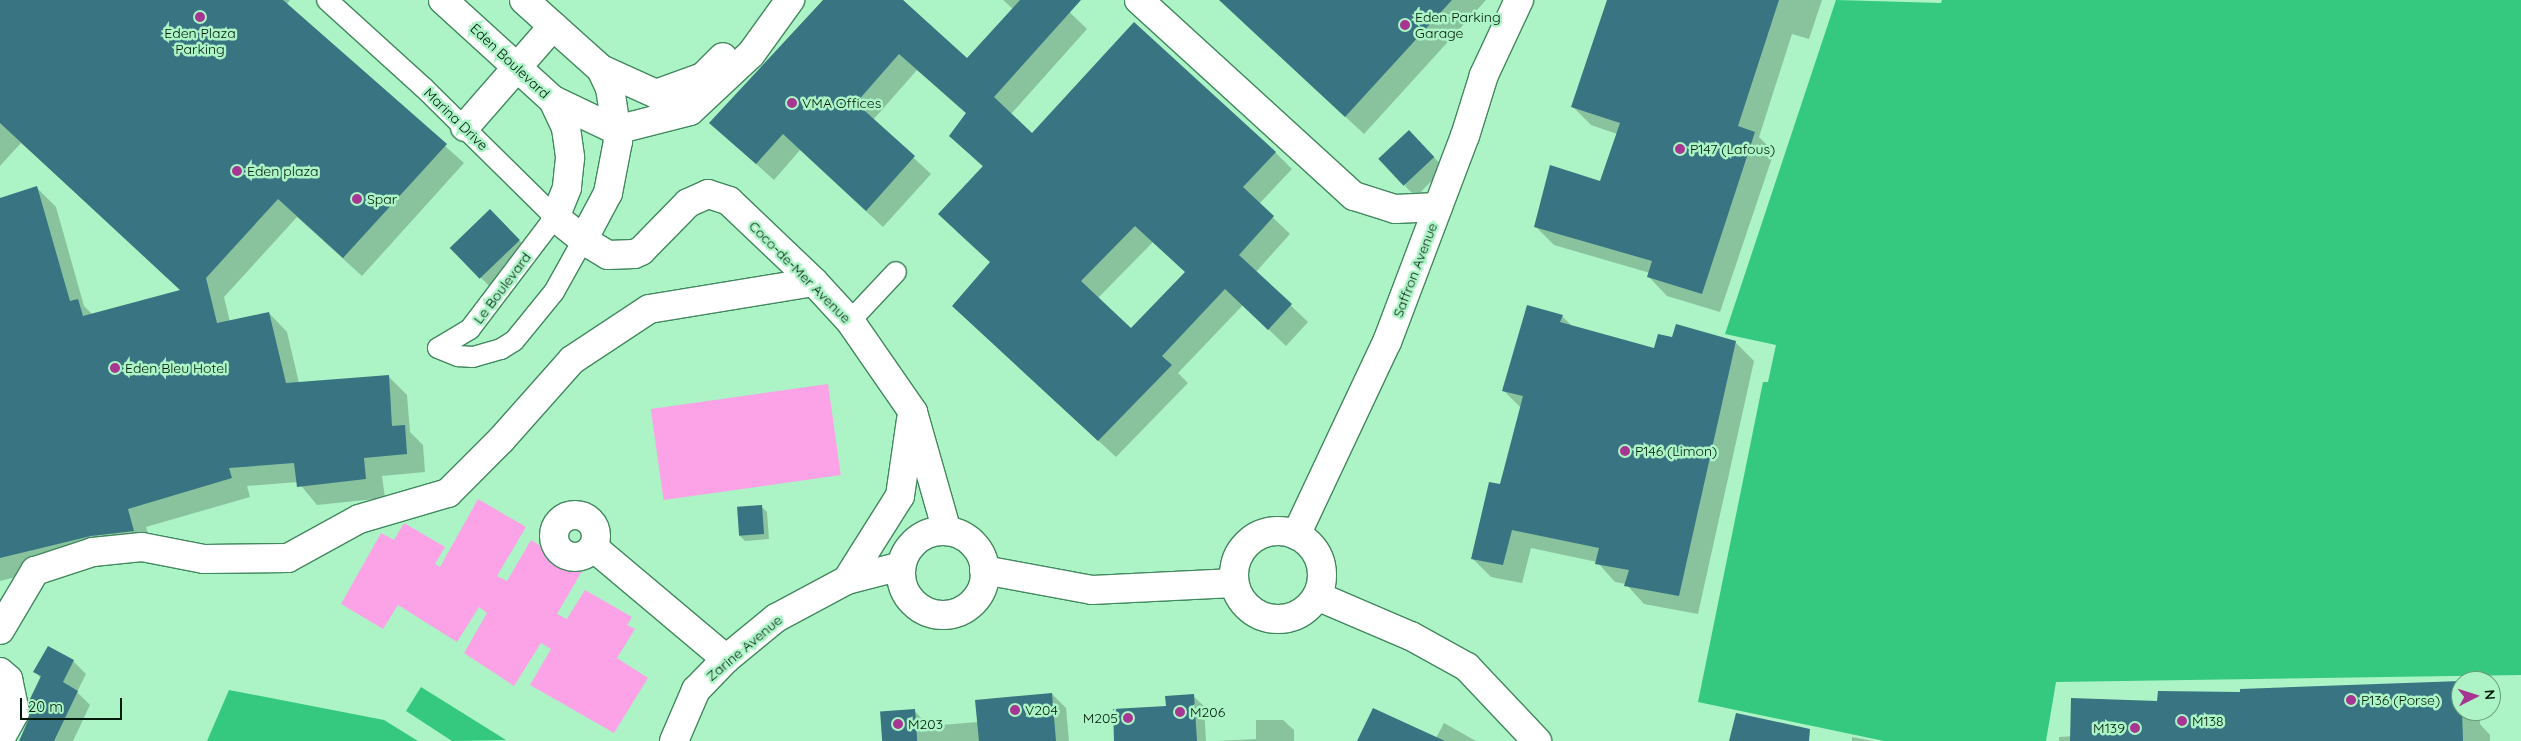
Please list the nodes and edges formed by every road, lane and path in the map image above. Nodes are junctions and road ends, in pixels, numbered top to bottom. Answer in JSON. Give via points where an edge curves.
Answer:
{"nodes":[{"id":1,"x":327,"y":0,"type":"edge"},
{"id":2,"x":443,"y":0,"type":"edge"},
{"id":3,"x":524,"y":0,"type":"edge"},
{"id":4,"x":775,"y":0,"type":"edge"},
{"id":5,"x":790,"y":0,"type":"edge"},
{"id":6,"x":1139,"y":0,"type":"edge"},
{"id":7,"x":1519,"y":0,"type":"edge"},
{"id":8,"x":553,"y":26,"type":"junction"},
{"id":9,"x":518,"y":67,"type":"junction"},
{"id":10,"x":601,"y":69,"type":"junction"},
{"id":11,"x":553,"y":100,"type":"junction"},
{"id":12,"x":465,"y":127,"type":"junction"},
{"id":13,"x":616,"y":130,"type":"junction"},
{"id":14,"x":1438,"y":207,"type":"junction"},
{"id":15,"x":555,"y":217,"type":"junction"},
{"id":16,"x":583,"y":240,"type":"junction"},
{"id":17,"x":896,"y":272,"type":"dead end"},
{"id":18,"x":814,"y":282,"type":"junction"},
{"id":19,"x":850,"y":321,"type":"junction"},
{"id":20,"x":912,"y":412,"type":"junction"},
{"id":21,"x":947,"y":531,"type":"junction"},
{"id":22,"x":1296,"y":534,"type":"junction"},
{"id":23,"x":593,"y":547,"type":"dead end"},
{"id":24,"x":901,"y":566,"type":"junction"},
{"id":25,"x":984,"y":570,"type":"junction"},
{"id":26,"x":847,"y":580,"type":"junction"},
{"id":27,"x":1234,"y":583,"type":"junction"},
{"id":28,"x":1317,"y":596,"type":"junction"},
{"id":29,"x":0,"y":630,"type":"edge"},
{"id":30,"x":726,"y":659,"type":"junction"},
{"id":31,"x":0,"y":672,"type":"edge"},
{"id":32,"x":0,"y":739,"type":"edge"},
{"id":33,"x":674,"y":741,"type":"edge"},
{"id":34,"x":1537,"y":741,"type":"edge"}],
"edges":[{"from":1,"to":12,"type":"lane","name":"Marina Drive"},
{"from":2,"to":9,"type":"street","name":"Eden Boulevard"},
{"from":3,"to":8,"type":"street"},
{"from":4,"to":10,"type":"street","via":[[704,78],[656,94]]},
{"from":5,"to":13,"type":"street","via":[[751,54],[690,110]]},
{"from":6,"to":14,"type":"street","via":[[1354,196],[1395,209]]},
{"from":7,"to":14,"type":"street","name":"Saffron Avenue","via":[[1484,75]]},
{"from":8,"to":9,"type":"street"},
{"from":8,"to":10,"type":"street"},
{"from":9,"to":11,"type":"street","name":"Eden Boulevard"},
{"from":9,"to":12,"type":"street"},
{"from":10,"to":13,"type":"street","via":[[610,88]]},
{"from":11,"to":13,"type":"street"},
{"from":11,"to":15,"type":"street","name":"Eden Boulevard","via":[[566,128],[570,158],[567,188]]},
{"from":12,"to":15,"type":"lane","name":"Marina Drive"},
{"from":13,"to":16,"type":"street","via":[[618,141],[608,193]]},
{"from":14,"to":22,"type":"street","name":"Saffron Avenue","via":[[1388,342]]},
{"from":15,"to":16,"type":"street","name":"Marina Drive"},
{"from":15,"to":16,"type":"lane","name":"Le Boulevard","via":[[470,329],[438,348],[458,356],[473,357],[501,349],[514,341],[554,292]]},
{"from":16,"to":18,"type":"street","name":"Coco-de-Mer Avenue","via":[[608,255],[634,254],[642,251],[688,203],[708,194],[729,201]]},
{"from":17,"to":19,"type":"lane"},
{"from":18,"to":19,"type":"street","name":"Coco-de-Mer Avenue"},
{"from":18,"to":29,"type":"street","via":[[649,309],[572,360],[501,440],[448,493],[359,519],[288,558],[204,559],[142,547],[93,552],[35,571]]},
{"from":19,"to":20,"type":"street","name":"Coco-de-Mer Avenue"},
{"from":20,"to":21,"type":"street","name":"Coco-de-Mer Avenue"},
{"from":20,"to":26,"type":"street","via":[[900,496]]},
{"from":21,"to":24,"type":"street","via":[[923,536],[905,554]]},
{"from":21,"to":25,"type":"street","via":[[972,544],[981,556]]},
{"from":22,"to":27,"type":"street","via":[[1271,531],[1246,544],[1234,568]]},
{"from":22,"to":28,"type":"street","via":[[1317,556],[1321,583]]},
{"from":23,"to":30,"type":"street"},
{"from":24,"to":25,"type":"street","via":[[901,580],[915,605],[942,616],[968,607],[978,596]]},
{"from":24,"to":26,"type":"street","name":"Zarine Avenue"},
{"from":25,"to":27,"type":"street","via":[[1092,590]]},
{"from":26,"to":30,"type":"street","name":"Zarine Avenue","via":[[776,618]]},
{"from":27,"to":28,"type":"street","via":[[1249,609],[1263,617],[1278,620],[1294,617]]},
{"from":28,"to":34,"type":"street","via":[[1411,636],[1467,667]]},
{"from":30,"to":33,"type":"street","name":"Zarine Avenue","via":[[696,690]]},
{"from":31,"to":32,"type":"street","via":[[8,678],[15,712]]}]}
